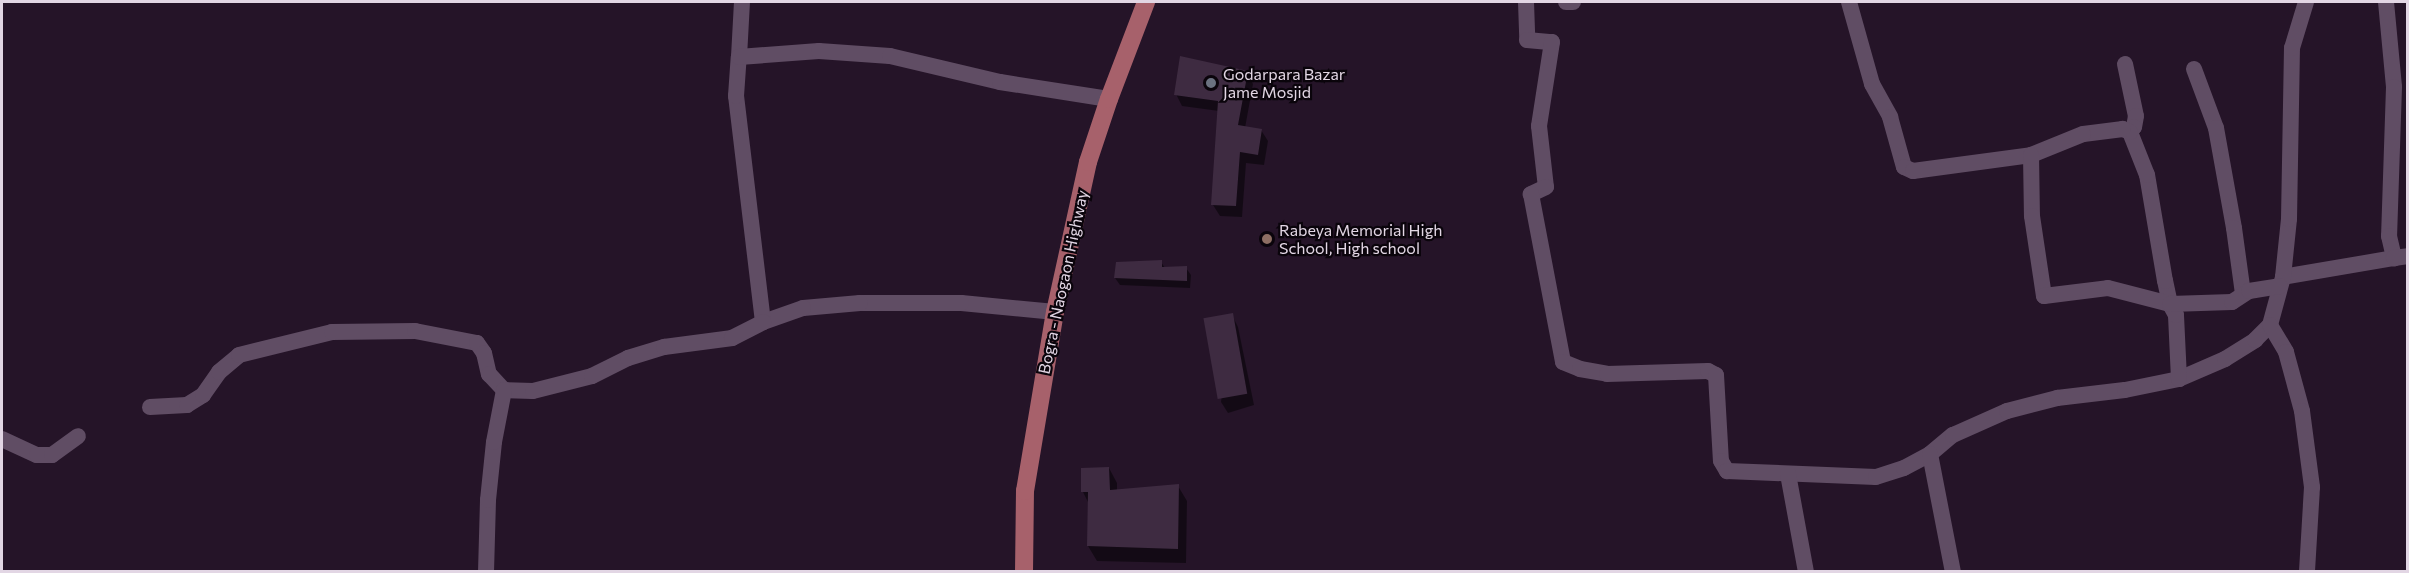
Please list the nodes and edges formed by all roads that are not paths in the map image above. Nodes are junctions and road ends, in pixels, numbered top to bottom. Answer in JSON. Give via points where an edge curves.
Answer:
{"nodes":[{"id":1,"x":742,"y":2,"type":"edge"},
{"id":2,"x":1146,"y":2,"type":"edge"},
{"id":3,"x":1526,"y":2,"type":"edge"},
{"id":4,"x":1566,"y":2,"type":"edge"},
{"id":5,"x":1574,"y":2,"type":"edge"},
{"id":6,"x":1849,"y":2,"type":"edge"},
{"id":7,"x":2306,"y":2,"type":"edge"},
{"id":8,"x":2386,"y":2,"type":"edge"},
{"id":9,"x":739,"y":57,"type":"junction"},
{"id":10,"x":2125,"y":64,"type":"dead end"},
{"id":11,"x":2194,"y":69,"type":"dead end"},
{"id":12,"x":1109,"y":99,"type":"junction"},
{"id":13,"x":2129,"y":131,"type":"junction"},
{"id":14,"x":2031,"y":154,"type":"junction"},
{"id":15,"x":2401,"y":257,"type":"edge"},
{"id":16,"x":2282,"y":282,"type":"junction"},
{"id":17,"x":2242,"y":294,"type":"junction"},
{"id":18,"x":2170,"y":304,"type":"junction"},
{"id":19,"x":1054,"y":312,"type":"junction"},
{"id":20,"x":764,"y":322,"type":"junction"},
{"id":21,"x":2270,"y":325,"type":"junction"},
{"id":22,"x":2179,"y":379,"type":"junction"},
{"id":23,"x":504,"y":390,"type":"junction"},
{"id":24,"x":150,"y":407,"type":"dead end"},
{"id":25,"x":78,"y":436,"type":"dead end"},
{"id":26,"x":2,"y":439,"type":"edge"},
{"id":27,"x":1930,"y":454,"type":"junction"},
{"id":28,"x":1788,"y":474,"type":"junction"},
{"id":29,"x":486,"y":572,"type":"edge"},
{"id":30,"x":1024,"y":572,"type":"edge"},
{"id":31,"x":1806,"y":572,"type":"edge"},
{"id":32,"x":1953,"y":572,"type":"edge"},
{"id":33,"x":2307,"y":572,"type":"edge"}],
"edges":[{"from":1,"to":9,"type":"street"},
{"from":2,"to":12,"type":"main road","name":"Bogra - Naogaon Highway"},
{"from":3,"to":28,"type":"street","via":[[1527,40],[1552,42],[1539,126],[1546,187],[1531,194],[1563,362],[1607,374],[1708,371],[1716,375],[1721,461],[1728,471]]},
{"from":4,"to":5,"type":"street"},
{"from":6,"to":14,"type":"street","via":[[1872,84],[1890,117],[1904,167],[1913,171]]},
{"from":7,"to":16,"type":"street","via":[[2292,48],[2289,219]]},
{"from":8,"to":15,"type":"street","via":[[2394,87],[2389,236]]},
{"from":9,"to":12,"type":"street","via":[[819,51],[890,56],[1000,82]]},
{"from":9,"to":20,"type":"street","via":[[736,96]]},
{"from":10,"to":13,"type":"street","via":[[2136,116]]},
{"from":11,"to":17,"type":"street","via":[[2216,128]]},
{"from":12,"to":19,"type":"main road","name":"Bogra - Naogaon Highway","via":[[1089,162]]},
{"from":13,"to":14,"type":"street","via":[[2083,134]]},
{"from":13,"to":18,"type":"street","via":[[2147,175]]},
{"from":14,"to":18,"type":"street","via":[[2032,216],[2044,296],[2108,288]]},
{"from":15,"to":16,"type":"street"},
{"from":16,"to":17,"type":"street"},
{"from":16,"to":21,"type":"street"},
{"from":17,"to":18,"type":"street","via":[[2232,302]]},
{"from":18,"to":22,"type":"street","via":[[2176,315]]},
{"from":19,"to":20,"type":"street","via":[[961,303],[860,303],[804,308]]},
{"from":19,"to":30,"type":"main road","name":"Bogra - Naogaon Highway","via":[[1024,491]]},
{"from":20,"to":23,"type":"street","via":[[732,338],[664,347],[582,378],[533,391]]},
{"from":21,"to":22,"type":"street","via":[[2226,359]]},
{"from":21,"to":33,"type":"street","via":[[2286,352],[2302,411],[2312,487]]},
{"from":22,"to":27,"type":"street","via":[[2057,398],[2007,411],[1953,435]]},
{"from":23,"to":24,"type":"street","via":[[489,374],[477,343],[415,331],[332,332],[239,355],[219,372],[203,395],[187,405]]},
{"from":23,"to":29,"type":"street","via":[[488,500]]},
{"from":25,"to":26,"type":"street","via":[[52,455],[37,455]]},
{"from":27,"to":28,"type":"street","via":[[1876,477]]},
{"from":27,"to":32,"type":"street"},
{"from":28,"to":31,"type":"street"}]}
